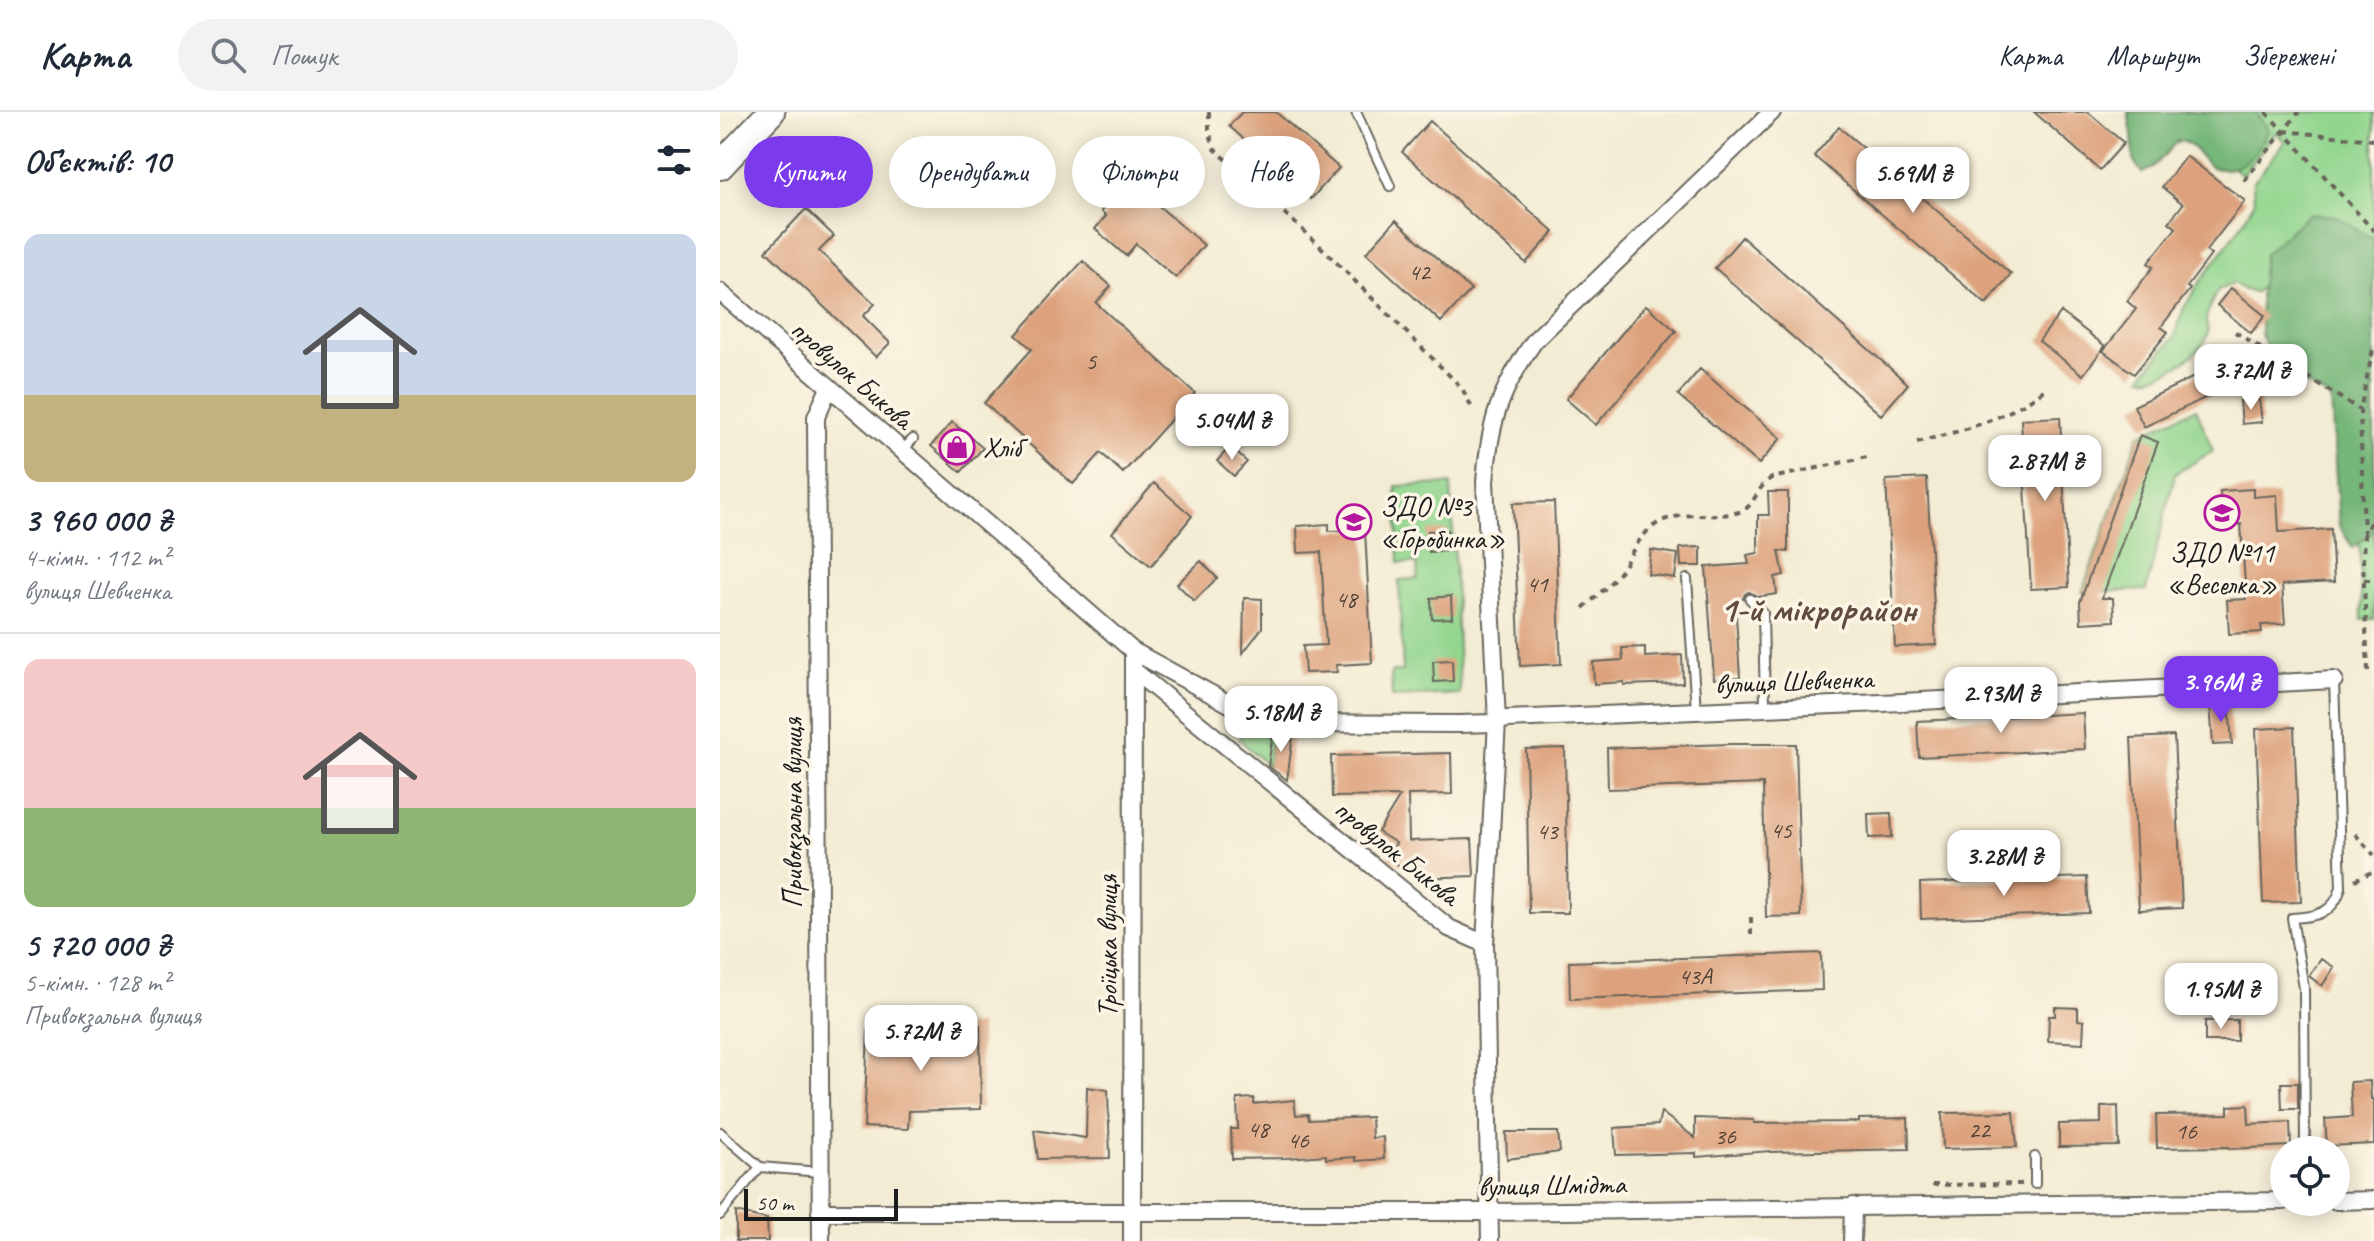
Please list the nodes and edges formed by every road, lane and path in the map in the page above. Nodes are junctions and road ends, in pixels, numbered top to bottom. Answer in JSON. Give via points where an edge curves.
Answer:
{"nodes":[{"id":1,"x":771,"y":112,"type":"edge"},
{"id":2,"x":1209,"y":112,"type":"edge"},
{"id":3,"x":1356,"y":112,"type":"edge"},
{"id":4,"x":1772,"y":112,"type":"edge"},
{"id":5,"x":2266,"y":112,"type":"edge"},
{"id":6,"x":2299,"y":112,"type":"edge"},
{"id":7,"x":2284,"y":131,"type":"junction"},
{"id":8,"x":2374,"y":140,"type":"edge"},
{"id":9,"x":720,"y":166,"type":"edge"},
{"id":10,"x":2244,"y":181,"type":"dead end"},
{"id":11,"x":1390,"y":186,"type":"dead end"},
{"id":12,"x":2374,"y":231,"type":"edge"},
{"id":13,"x":720,"y":292,"type":"edge"},
{"id":14,"x":2235,"y":332,"type":"dead end"},
{"id":15,"x":2374,"y":345,"type":"edge"},
{"id":16,"x":829,"y":388,"type":"junction"},
{"id":17,"x":2044,"y":390,"type":"dead end"},
{"id":18,"x":1472,"y":408,"type":"dead end"},
{"id":19,"x":2360,"y":410,"type":"junction"},
{"id":20,"x":1917,"y":442,"type":"dead end"},
{"id":21,"x":1867,"y":457,"type":"dead end"},
{"id":22,"x":2374,"y":515,"type":"edge"},
{"id":23,"x":2364,"y":535,"type":"junction"},
{"id":24,"x":2374,"y":561,"type":"edge"},
{"id":25,"x":2363,"y":562,"type":"junction"},
{"id":26,"x":1687,"y":579,"type":"dead end"},
{"id":27,"x":2364,"y":580,"type":"junction"},
{"id":28,"x":2374,"y":580,"type":"edge"},
{"id":29,"x":1750,"y":599,"type":"dead end"},
{"id":30,"x":1583,"y":608,"type":"dead end"},
{"id":31,"x":1133,"y":651,"type":"junction"},
{"id":32,"x":1133,"y":670,"type":"junction"},
{"id":33,"x":2368,"y":671,"type":"dead end"},
{"id":34,"x":2334,"y":680,"type":"joint"},
{"id":35,"x":1765,"y":708,"type":"junction"},
{"id":36,"x":1696,"y":711,"type":"junction"},
{"id":37,"x":1497,"y":721,"type":"junction"},
{"id":38,"x":2355,"y":834,"type":"dead end"},
{"id":39,"x":2374,"y":855,"type":"edge"},
{"id":40,"x":2374,"y":871,"type":"edge"},
{"id":41,"x":2341,"y":887,"type":"junction"},
{"id":42,"x":1751,"y":917,"type":"dead end"},
{"id":43,"x":1751,"y":935,"type":"dead end"},
{"id":44,"x":1485,"y":944,"type":"junction"},
{"id":45,"x":720,"y":1132,"type":"edge"},
{"id":46,"x":2305,"y":1136,"type":"edge"},
{"id":47,"x":2035,"y":1157,"type":"dead end"},
{"id":48,"x":760,"y":1167,"type":"junction"},
{"id":49,"x":820,"y":1172,"type":"junction"},
{"id":50,"x":2035,"y":1184,"type":"dead end"},
{"id":51,"x":2374,"y":1200,"type":"edge"},
{"id":52,"x":2270,"y":1201,"type":"edge"},
{"id":53,"x":2350,"y":1201,"type":"edge"},
{"id":54,"x":1853,"y":1206,"type":"junction"},
{"id":55,"x":1132,"y":1211,"type":"junction"},
{"id":56,"x":820,"y":1212,"type":"junction"},
{"id":57,"x":1490,"y":1212,"type":"junction"},
{"id":58,"x":720,"y":1215,"type":"edge"},
{"id":59,"x":821,"y":1241,"type":"edge"},
{"id":60,"x":1132,"y":1241,"type":"edge"},
{"id":61,"x":1490,"y":1241,"type":"edge"},
{"id":62,"x":1852,"y":1241,"type":"edge"}],
"edges":[{"from":1,"to":9,"type":"main road"},
{"from":2,"to":18,"type":"path","via":[[1215,149],[1462,388]]},
{"from":3,"to":11,"type":"lane"},
{"from":4,"to":37,"type":"street","via":[[1543,331],[1513,372],[1497,407],[1485,482]]},
{"from":5,"to":7,"type":"path"},
{"from":6,"to":7,"type":"path"},
{"from":7,"to":8,"type":"path"},
{"from":7,"to":10,"type":"path"},
{"from":7,"to":12,"type":"path"},
{"from":13,"to":16,"type":"street","name":"провулок Бикова"},
{"from":14,"to":19,"type":"path"},
{"from":15,"to":19,"type":"path"},
{"from":16,"to":31,"type":"street","name":"провулок Бикова","via":[[907,445]]},
{"from":16,"to":49,"type":"street","name":"Привокзальна вулиця","via":[[816,417]]},
{"from":17,"to":20,"type":"path","via":[[2004,415]]},
{"from":19,"to":23,"type":"path"},
{"from":21,"to":30,"type":"path","via":[[1772,478],[1737,513],[1660,521]]},
{"from":22,"to":23,"type":"path"},
{"from":23,"to":25,"type":"path"},
{"from":24,"to":25,"type":"path"},
{"from":25,"to":27,"type":"path"},
{"from":26,"to":36,"type":"lane"},
{"from":27,"to":28,"type":"path"},
{"from":27,"to":33,"type":"path"},
{"from":29,"to":35,"type":"lane","via":[[1763,613]]},
{"from":31,"to":32,"type":"street","name":"Троїцька вулиця"},
{"from":31,"to":37,"type":"street","name":"вулиця Шевченка","via":[[1264,723]]},
{"from":32,"to":44,"type":"street","name":"провулок Бикова","via":[[1449,928]]},
{"from":32,"to":55,"type":"street","name":"Троїцька вулиця"},
{"from":34,"to":35,"type":"street","name":"вулиця Шевченка"},
{"from":34,"to":41,"type":"lane"},
{"from":35,"to":36,"type":"street","name":"вулиця Шевченка"},
{"from":36,"to":37,"type":"street","name":"вулиця Шевченка"},
{"from":37,"to":44,"type":"street"},
{"from":38,"to":39,"type":"path"},
{"from":40,"to":41,"type":"path"},
{"from":41,"to":46,"type":"lane","via":[[2321,915],[2292,918],[2304,988]]},
{"from":42,"to":43,"type":"path"},
{"from":44,"to":57,"type":"street"},
{"from":45,"to":48,"type":"lane"},
{"from":47,"to":50,"type":"lane"},
{"from":48,"to":49,"type":"lane"},
{"from":48,"to":58,"type":"lane"},
{"from":49,"to":56,"type":"street","name":"Привокзальна вулиця"},
{"from":51,"to":53,"type":"street"},
{"from":52,"to":54,"type":"street","name":"вулиця Шмідта"},
{"from":54,"to":57,"type":"street","name":"вулиця Шмідта"},
{"from":54,"to":62,"type":"street"},
{"from":55,"to":56,"type":"street","name":"вулиця Шмідта"},
{"from":55,"to":57,"type":"street","name":"вулиця Шмідта"},
{"from":55,"to":60,"type":"street","name":"Троїцька вулиця"},
{"from":56,"to":59,"type":"street","name":"Привокзальна вулиця"},
{"from":57,"to":61,"type":"street"}]}
